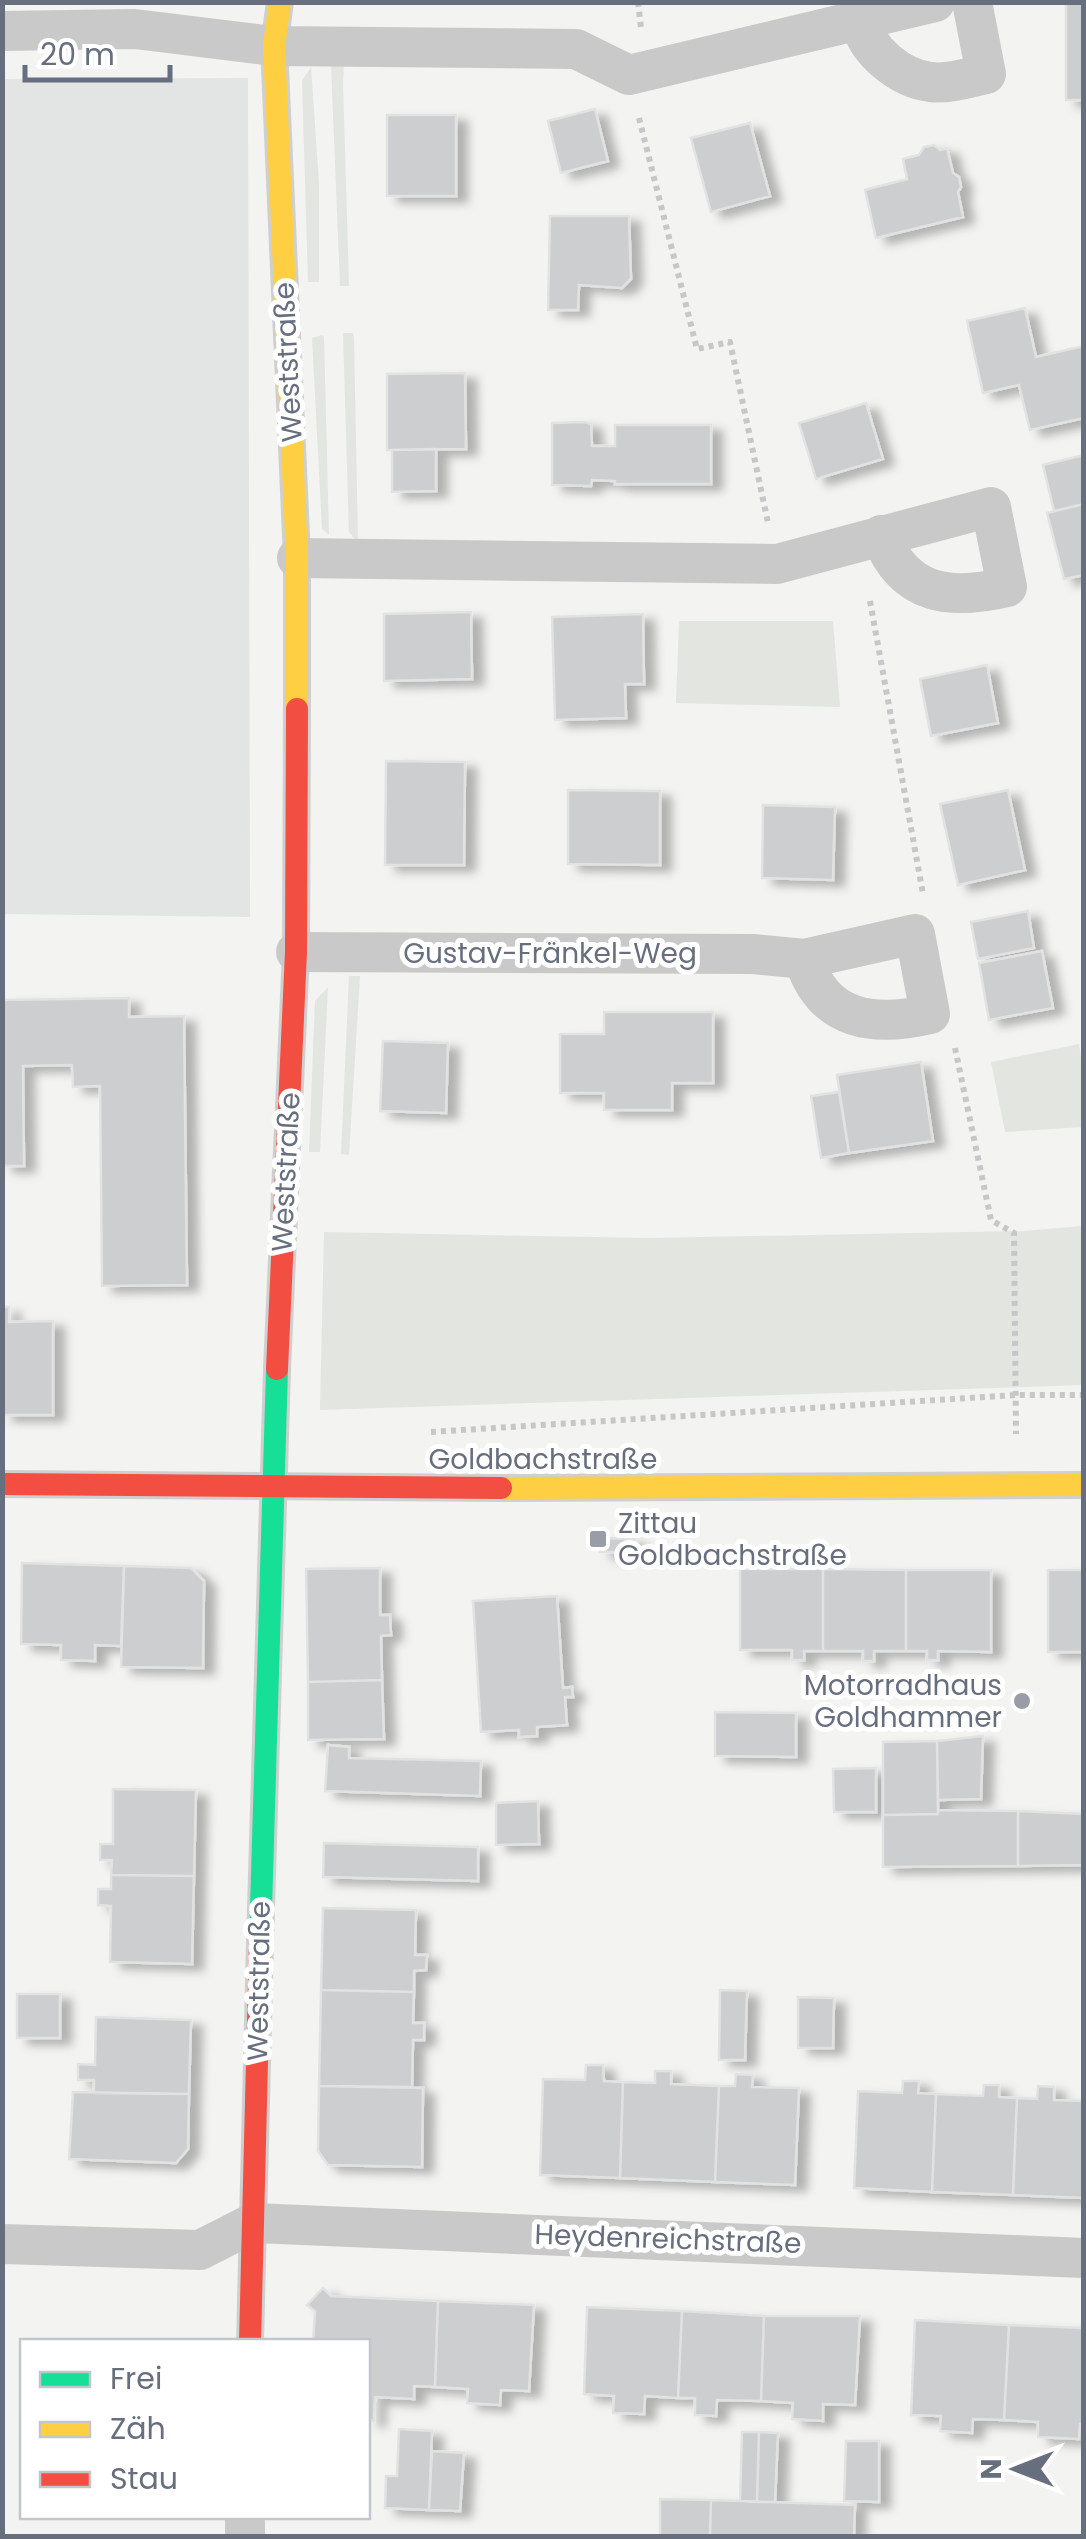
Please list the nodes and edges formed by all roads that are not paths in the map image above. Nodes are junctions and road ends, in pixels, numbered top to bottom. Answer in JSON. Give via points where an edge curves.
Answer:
{"nodes":[{"id":1,"x":280,"y":2,"type":"edge"},
{"id":2,"x":935,"y":2,"type":"edge"},
{"id":3,"x":972,"y":2,"type":"edge"},
{"id":4,"x":860,"y":22,"type":"junction"},
{"id":5,"x":2,"y":32,"type":"edge"},
{"id":6,"x":274,"y":46,"type":"junction"},
{"id":7,"x":881,"y":536,"type":"dead end"},
{"id":8,"x":297,"y":558,"type":"junction"},
{"id":9,"x":296,"y":952,"type":"junction"},
{"id":10,"x":804,"y":959,"type":"dead end"},
{"id":11,"x":2,"y":1484,"type":"edge"},
{"id":12,"x":1084,"y":1485,"type":"edge"},
{"id":13,"x":272,"y":1486,"type":"junction"},
{"id":14,"x":253,"y":2223,"type":"junction"},
{"id":15,"x":2,"y":2244,"type":"edge"},
{"id":16,"x":1084,"y":2258,"type":"edge"},
{"id":17,"x":250,"y":2339,"type":"edge"}],
"edges":[{"from":1,"to":6,"type":"street","name":"Weststraße"},
{"from":2,"to":4,"type":"street"},
{"from":3,"to":4,"type":"street","via":[[986,74],[956,80],[931,82],[902,72],[882,58]]},
{"from":4,"to":6,"type":"street","via":[[629,75],[576,49]]},
{"from":5,"to":6,"type":"street","via":[[135,29]]},
{"from":6,"to":8,"type":"street","name":"Weststraße"},
{"from":7,"to":8,"type":"street","via":[[777,564]]},
{"from":8,"to":9,"type":"street","name":"Weststraße"},
{"from":9,"to":10,"type":"street","name":"Gustav-Fränkel-Weg"},
{"from":9,"to":13,"type":"street","name":"Weststraße"},
{"from":11,"to":13,"type":"street","name":"Goldbachstraße"},
{"from":12,"to":13,"type":"street","name":"Goldbachstraße"},
{"from":13,"to":14,"type":"street","name":"Weststraße"},
{"from":14,"to":15,"type":"street","via":[[200,2250]]},
{"from":14,"to":16,"type":"street","name":"Heydenreichstraße"},
{"from":14,"to":17,"type":"street","name":"Weststraße"}]}
